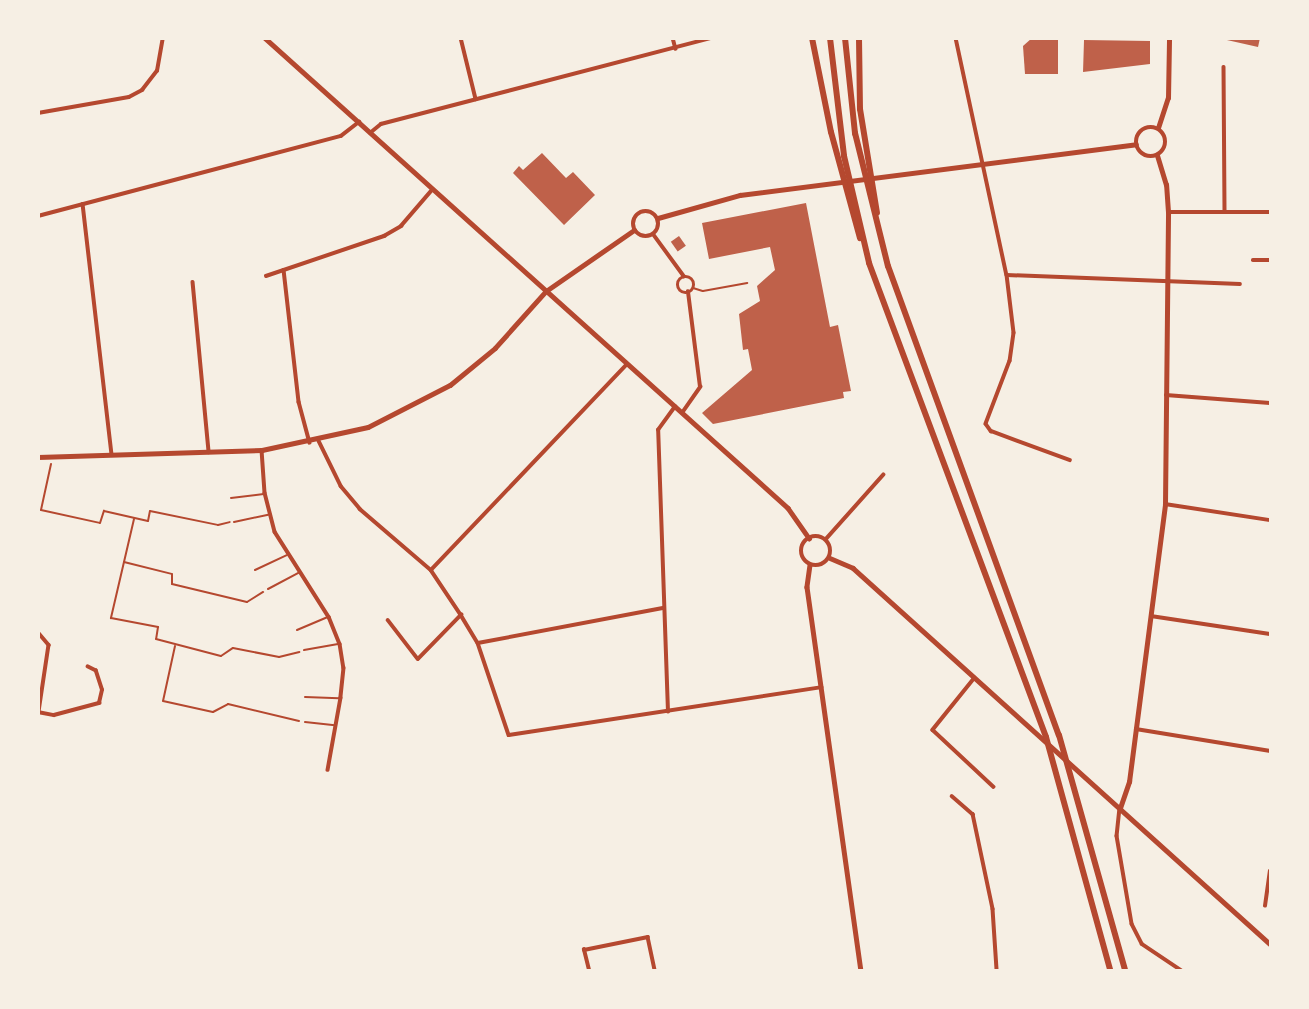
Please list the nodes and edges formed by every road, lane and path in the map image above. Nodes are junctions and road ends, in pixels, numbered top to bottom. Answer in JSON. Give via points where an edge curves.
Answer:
{"nodes":[{"id":1,"x":163,"y":38,"type":"edge"},
{"id":2,"x":265,"y":38,"type":"edge"},
{"id":3,"x":461,"y":38,"type":"edge"},
{"id":4,"x":673,"y":38,"type":"edge"},
{"id":5,"x":711,"y":38,"type":"edge"},
{"id":6,"x":812,"y":38,"type":"edge"},
{"id":7,"x":830,"y":38,"type":"edge"},
{"id":8,"x":845,"y":38,"type":"edge"},
{"id":9,"x":859,"y":38,"type":"edge"},
{"id":10,"x":956,"y":38,"type":"edge"},
{"id":11,"x":1169,"y":38,"type":"edge"},
{"id":12,"x":676,"y":49,"type":"junction"},
{"id":13,"x":1224,"y":67,"type":"dead end"},
{"id":14,"x":477,"y":99,"type":"junction"},
{"id":15,"x":38,"y":113,"type":"edge"},
{"id":16,"x":359,"y":122,"type":"junction"},
{"id":17,"x":1158,"y":128,"type":"junction"},
{"id":18,"x":370,"y":133,"type":"junction"},
{"id":19,"x":1136,"y":144,"type":"junction"},
{"id":20,"x":1157,"y":156,"type":"junction"},
{"id":21,"x":981,"y":163,"type":"junction"},
{"id":22,"x":432,"y":190,"type":"junction"},
{"id":23,"x":83,"y":204,"type":"junction"},
{"id":24,"x":1167,"y":212,"type":"junction"},
{"id":25,"x":1225,"y":212,"type":"junction"},
{"id":26,"x":1270,"y":212,"type":"edge"},
{"id":27,"x":38,"y":216,"type":"edge"},
{"id":28,"x":658,"y":218,"type":"junction"},
{"id":29,"x":634,"y":230,"type":"junction"},
{"id":30,"x":879,"y":232,"type":"junction"},
{"id":31,"x":654,"y":235,"type":"junction"},
{"id":32,"x":1254,"y":260,"type":"dead end"},
{"id":33,"x":1270,"y":260,"type":"edge"},
{"id":34,"x":869,"y":263,"type":"junction"},
{"id":35,"x":284,"y":270,"type":"junction"},
{"id":36,"x":1007,"y":275,"type":"junction"},
{"id":37,"x":266,"y":276,"type":"dead end"},
{"id":38,"x":684,"y":276,"type":"junction"},
{"id":39,"x":1167,"y":281,"type":"junction"},
{"id":40,"x":193,"y":282,"type":"dead end"},
{"id":41,"x":747,"y":283,"type":"dead end"},
{"id":42,"x":1240,"y":284,"type":"dead end"},
{"id":43,"x":693,"y":288,"type":"junction"},
{"id":44,"x":546,"y":291,"type":"junction"},
{"id":45,"x":688,"y":292,"type":"junction"},
{"id":46,"x":627,"y":364,"type":"junction"},
{"id":47,"x":1166,"y":395,"type":"junction"},
{"id":48,"x":1270,"y":403,"type":"edge"},
{"id":49,"x":675,"y":407,"type":"junction"},
{"id":50,"x":681,"y":412,"type":"junction"},
{"id":51,"x":319,"y":441,"type":"junction"},
{"id":52,"x":310,"y":443,"type":"junction"},
{"id":53,"x":262,"y":450,"type":"junction"},
{"id":54,"x":209,"y":452,"type":"junction"},
{"id":55,"x":112,"y":454,"type":"junction"},
{"id":56,"x":38,"y":457,"type":"edge"},
{"id":57,"x":53,"y":457,"type":"junction"},
{"id":58,"x":1070,"y":460,"type":"dead end"},
{"id":59,"x":883,"y":475,"type":"dead end"},
{"id":60,"x":265,"y":494,"type":"junction"},
{"id":61,"x":231,"y":498,"type":"dead end"},
{"id":62,"x":1165,"y":504,"type":"junction"},
{"id":63,"x":269,"y":514,"type":"junction"},
{"id":64,"x":134,"y":519,"type":"junction"},
{"id":65,"x":1270,"y":520,"type":"edge"},
{"id":66,"x":234,"y":522,"type":"joint"},
{"id":67,"x":809,"y":538,"type":"junction"},
{"id":68,"x":826,"y":540,"type":"junction"},
{"id":69,"x":288,"y":555,"type":"junction"},
{"id":70,"x":830,"y":558,"type":"junction"},
{"id":71,"x":123,"y":562,"type":"junction"},
{"id":72,"x":810,"y":565,"type":"junction"},
{"id":73,"x":255,"y":570,"type":"dead end"},
{"id":74,"x":431,"y":570,"type":"junction"},
{"id":75,"x":301,"y":571,"type":"junction"},
{"id":76,"x":268,"y":589,"type":"joint"},
{"id":77,"x":664,"y":608,"type":"junction"},
{"id":78,"x":461,"y":615,"type":"junction"},
{"id":79,"x":1151,"y":616,"type":"junction"},
{"id":80,"x":329,"y":617,"type":"junction"},
{"id":81,"x":388,"y":620,"type":"dead end"},
{"id":82,"x":297,"y":630,"type":"dead end"},
{"id":83,"x":38,"y":632,"type":"edge"},
{"id":84,"x":1270,"y":634,"type":"edge"},
{"id":85,"x":478,"y":643,"type":"junction"},
{"id":86,"x":340,"y":644,"type":"junction"},
{"id":87,"x":175,"y":645,"type":"junction"},
{"id":88,"x":304,"y":650,"type":"joint"},
{"id":89,"x":88,"y":667,"type":"dead end"},
{"id":90,"x":975,"y":678,"type":"junction"},
{"id":91,"x":821,"y":687,"type":"junction"},
{"id":92,"x":305,"y":696,"type":"dead end"},
{"id":93,"x":341,"y":698,"type":"junction"},
{"id":94,"x":39,"y":712,"type":"edge"},
{"id":95,"x":668,"y":712,"type":"junction"},
{"id":96,"x":305,"y":722,"type":"joint"},
{"id":97,"x":337,"y":725,"type":"junction"},
{"id":98,"x":1136,"y":729,"type":"junction"},
{"id":99,"x":1270,"y":751,"type":"edge"},
{"id":100,"x":328,"y":769,"type":"dead end"},
{"id":101,"x":994,"y":787,"type":"dead end"},
{"id":102,"x":952,"y":796,"type":"dead end"},
{"id":103,"x":1120,"y":808,"type":"junction"},
{"id":104,"x":1270,"y":872,"type":"edge"},
{"id":105,"x":1265,"y":906,"type":"dead end"},
{"id":106,"x":1270,"y":944,"type":"edge"},
{"id":107,"x":589,"y":971,"type":"edge"},
{"id":108,"x":655,"y":971,"type":"edge"},
{"id":109,"x":860,"y":971,"type":"edge"},
{"id":110,"x":997,"y":971,"type":"edge"},
{"id":111,"x":1110,"y":971,"type":"edge"},
{"id":112,"x":1125,"y":971,"type":"edge"},
{"id":113,"x":1181,"y":971,"type":"edge"}],
"edges":[{"from":1,"to":15,"type":"street","via":[[157,71],[142,90],[130,97]]},
{"from":2,"to":16,"type":"street"},
{"from":3,"to":14,"type":"street"},
{"from":4,"to":12,"type":"street"},
{"from":5,"to":12,"type":"street"},
{"from":6,"to":34,"type":"main road","via":[[840,168]]},
{"from":7,"to":34,"type":"main road","via":[[844,156]]},
{"from":8,"to":30,"type":"main road","via":[[855,133]]},
{"from":9,"to":30,"type":"main road","via":[[860,109]]},
{"from":10,"to":21,"type":"street"},
{"from":11,"to":17,"type":"street","via":[[1168,103]]},
{"from":12,"to":14,"type":"street"},
{"from":13,"to":25,"type":"street"},
{"from":14,"to":18,"type":"street","via":[[381,124]]},
{"from":16,"to":18,"type":"street"},
{"from":16,"to":23,"type":"street","via":[[341,135]]},
{"from":17,"to":19,"type":"street","via":[[1144,128]]},
{"from":17,"to":20,"type":"street","via":[[1167,142]]},
{"from":18,"to":22,"type":"street"},
{"from":19,"to":20,"type":"street","via":[[1144,155]]},
{"from":19,"to":21,"type":"street"},
{"from":20,"to":24,"type":"street","via":[[1166,185]]},
{"from":21,"to":28,"type":"street","via":[[740,195]]},
{"from":21,"to":36,"type":"street"},
{"from":22,"to":35,"type":"street","via":[[401,226],[384,236]]},
{"from":22,"to":44,"type":"street"},
{"from":23,"to":27,"type":"street"},
{"from":23,"to":55,"type":"street"},
{"from":24,"to":25,"type":"street"},
{"from":24,"to":39,"type":"street"},
{"from":25,"to":26,"type":"street"},
{"from":28,"to":29,"type":"street","via":[[648,210],[639,212]]},
{"from":28,"to":31,"type":"street"},
{"from":29,"to":31,"type":"street","via":[[641,236]]},
{"from":29,"to":44,"type":"street"},
{"from":30,"to":112,"type":"main road","via":[[908,326],[1059,735]]},
{"from":31,"to":38,"type":"street"},
{"from":32,"to":33,"type":"street"},
{"from":34,"to":111,"type":"main road","via":[[1046,737]]},
{"from":35,"to":37,"type":"street"},
{"from":35,"to":52,"type":"street","via":[[299,402]]},
{"from":36,"to":39,"type":"street"},
{"from":36,"to":58,"type":"street","via":[[1014,333],[1010,361],[986,424],[991,431]]},
{"from":38,"to":43,"type":"street","via":[[692,280]]},
{"from":38,"to":45,"type":"street","via":[[678,286]]},
{"from":39,"to":42,"type":"street"},
{"from":39,"to":47,"type":"street"},
{"from":40,"to":54,"type":"street"},
{"from":41,"to":43,"type":"lane","via":[[703,291]]},
{"from":43,"to":45,"type":"street"},
{"from":44,"to":46,"type":"street"},
{"from":44,"to":51,"type":"street","via":[[495,348],[450,385],[390,418]]},
{"from":45,"to":50,"type":"street","via":[[700,387]]},
{"from":46,"to":49,"type":"street"},
{"from":46,"to":74,"type":"street"},
{"from":47,"to":48,"type":"street"},
{"from":47,"to":62,"type":"street"},
{"from":49,"to":50,"type":"street"},
{"from":49,"to":77,"type":"street","via":[[658,430]]},
{"from":50,"to":67,"type":"street","via":[[788,508]]},
{"from":51,"to":52,"type":"street"},
{"from":51,"to":74,"type":"street","via":[[328,465],[360,509]]},
{"from":52,"to":53,"type":"street"},
{"from":53,"to":54,"type":"street"},
{"from":53,"to":60,"type":"street"},
{"from":54,"to":55,"type":"street"},
{"from":55,"to":57,"type":"street"},
{"from":56,"to":57,"type":"street"},
{"from":57,"to":64,"type":"path","via":[[41,510],[100,523],[104,512]]},
{"from":59,"to":68,"type":"street"},
{"from":60,"to":61,"type":"lane"},
{"from":60,"to":63,"type":"street"},
{"from":62,"to":65,"type":"street"},
{"from":62,"to":79,"type":"street"},
{"from":63,"to":66,"type":"lane"},
{"from":63,"to":69,"type":"street"},
{"from":64,"to":66,"type":"path","via":[[148,521],[150,511],[218,525]]},
{"from":64,"to":71,"type":"path"},
{"from":67,"to":68,"type":"street"},
{"from":67,"to":72,"type":"street","via":[[802,554]]},
{"from":68,"to":70,"type":"street"},
{"from":69,"to":73,"type":"lane"},
{"from":69,"to":75,"type":"street"},
{"from":70,"to":72,"type":"street","via":[[824,564]]},
{"from":70,"to":90,"type":"street","via":[[853,568]]},
{"from":71,"to":76,"type":"path","via":[[172,574],[172,584],[247,602]]},
{"from":71,"to":87,"type":"path","via":[[111,618],[158,627],[156,639]]},
{"from":72,"to":91,"type":"street","via":[[807,587]]},
{"from":74,"to":78,"type":"street"},
{"from":75,"to":76,"type":"lane"},
{"from":75,"to":80,"type":"street"},
{"from":77,"to":85,"type":"street"},
{"from":77,"to":95,"type":"street"},
{"from":78,"to":81,"type":"street","via":[[418,659]]},
{"from":78,"to":85,"type":"street"},
{"from":79,"to":84,"type":"street"},
{"from":79,"to":98,"type":"street"},
{"from":80,"to":82,"type":"lane"},
{"from":80,"to":86,"type":"street"},
{"from":83,"to":94,"type":"street","via":[[49,645]]},
{"from":85,"to":95,"type":"street","via":[[509,735]]},
{"from":86,"to":88,"type":"lane"},
{"from":86,"to":93,"type":"street"},
{"from":87,"to":88,"type":"path","via":[[221,656],[233,648],[279,657]]},
{"from":87,"to":96,"type":"path","via":[[163,701],[213,712],[228,704]]},
{"from":89,"to":94,"type":"street","via":[[96,671],[102,690],[99,703],[54,715]]},
{"from":90,"to":101,"type":"street","via":[[933,730]]},
{"from":90,"to":103,"type":"street"},
{"from":91,"to":95,"type":"street"},
{"from":91,"to":109,"type":"street"},
{"from":92,"to":93,"type":"lane"},
{"from":93,"to":97,"type":"street"},
{"from":96,"to":97,"type":"lane"},
{"from":97,"to":100,"type":"street"},
{"from":98,"to":99,"type":"street"},
{"from":98,"to":103,"type":"street","via":[[1128,791]]},
{"from":102,"to":110,"type":"street","via":[[973,814],[993,909]]},
{"from":103,"to":106,"type":"street"},
{"from":103,"to":113,"type":"street","via":[[1117,836],[1132,924],[1142,944]]},
{"from":104,"to":105,"type":"street"},
{"from":107,"to":108,"type":"street","via":[[584,950],[648,937]]}]}
